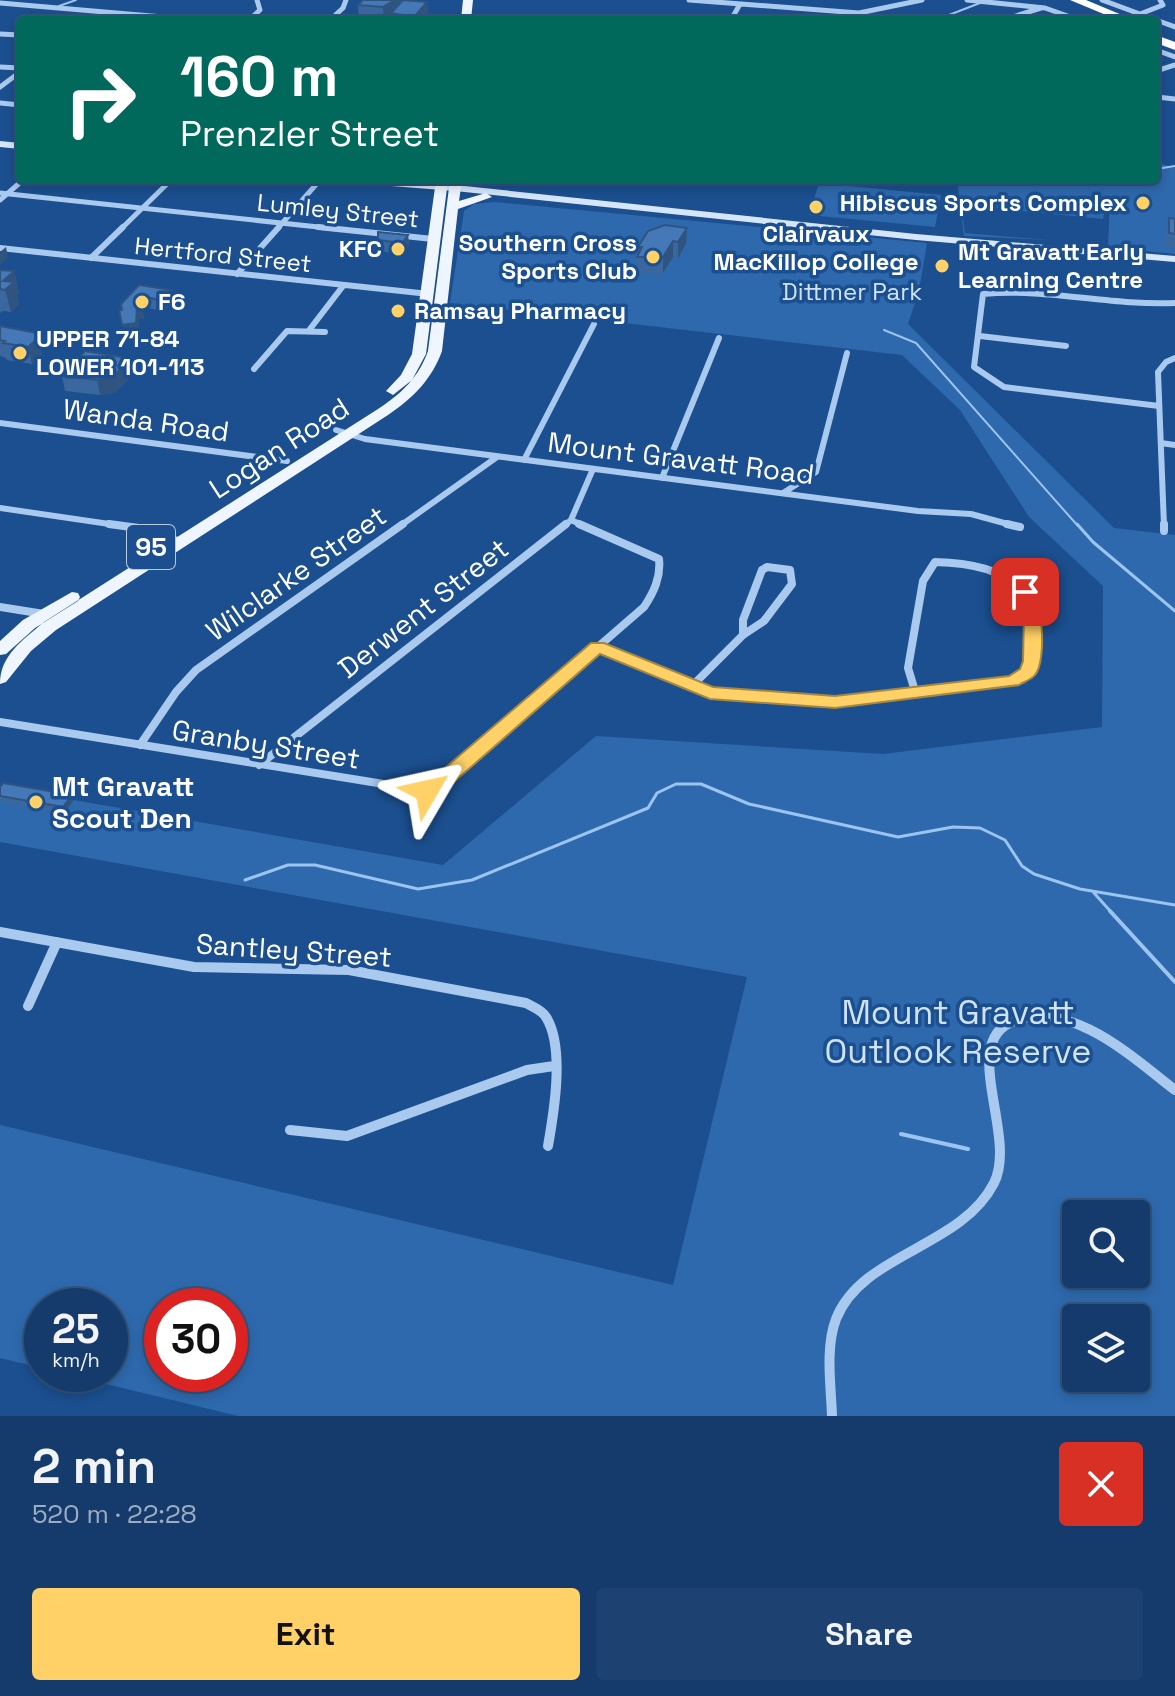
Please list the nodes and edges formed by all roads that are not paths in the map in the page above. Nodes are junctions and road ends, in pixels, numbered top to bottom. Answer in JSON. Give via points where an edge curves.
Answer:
{"nodes":[{"id":1,"x":257,"y":0,"type":"edge"},
{"id":2,"x":346,"y":0,"type":"edge"},
{"id":3,"x":689,"y":0,"type":"edge"},
{"id":4,"x":922,"y":0,"type":"edge"},
{"id":5,"x":967,"y":0,"type":"edge"},
{"id":6,"x":1056,"y":0,"type":"edge"},
{"id":7,"x":1076,"y":0,"type":"edge"},
{"id":8,"x":1102,"y":0,"type":"edge"},
{"id":9,"x":1160,"y":0,"type":"edge"},
{"id":10,"x":974,"y":1,"type":"edge"},
{"id":11,"x":0,"y":3,"type":"edge"},
{"id":12,"x":740,"y":4,"type":"junction"},
{"id":13,"x":1042,"y":8,"type":"junction"},
{"id":14,"x":101,"y":12,"type":"junction"},
{"id":15,"x":96,"y":16,"type":"edge"},
{"id":16,"x":150,"y":16,"type":"edge"},
{"id":17,"x":253,"y":16,"type":"edge"},
{"id":18,"x":334,"y":16,"type":"edge"},
{"id":19,"x":733,"y":16,"type":"edge"},
{"id":20,"x":1016,"y":16,"type":"edge"},
{"id":21,"x":1067,"y":16,"type":"edge"},
{"id":22,"x":1098,"y":16,"type":"edge"},
{"id":23,"x":1131,"y":16,"type":"edge"},
{"id":24,"x":1132,"y":16,"type":"edge"},
{"id":25,"x":1137,"y":16,"type":"edge"},
{"id":26,"x":16,"y":73,"type":"edge"},
{"id":27,"x":0,"y":87,"type":"edge"},
{"id":28,"x":167,"y":184,"type":"edge"},
{"id":29,"x":316,"y":184,"type":"edge"},
{"id":30,"x":395,"y":184,"type":"edge"},
{"id":31,"x":441,"y":186,"type":"edge"},
{"id":32,"x":455,"y":187,"type":"edge"},
{"id":33,"x":4,"y":193,"type":"edge"},
{"id":34,"x":486,"y":197,"type":"junction"},
{"id":35,"x":0,"y":200,"type":"edge"},
{"id":36,"x":452,"y":207,"type":"junction"},
{"id":37,"x":143,"y":208,"type":"junction"},
{"id":38,"x":662,"y":211,"type":"junction"},
{"id":39,"x":282,"y":223,"type":"junction"},
{"id":40,"x":433,"y":239,"type":"junction"},
{"id":41,"x":0,"y":248,"type":"edge"},
{"id":42,"x":91,"y":258,"type":"junction"},
{"id":43,"x":1175,"y":262,"type":"edge"},
{"id":44,"x":237,"y":274,"type":"junction"},
{"id":45,"x":343,"y":286,"type":"junction"},
{"id":46,"x":434,"y":294,"type":"junction"},
{"id":47,"x":1175,"y":303,"type":"edge"},
{"id":48,"x":594,"y":324,"type":"dead end"},
{"id":49,"x":310,"y":329,"type":"junction"},
{"id":50,"x":325,"y":332,"type":"dead end"},
{"id":51,"x":980,"y":336,"type":"junction"},
{"id":52,"x":719,"y":338,"type":"dead end"},
{"id":53,"x":1066,"y":346,"type":"dead end"},
{"id":54,"x":847,"y":353,"type":"dead end"},
{"id":55,"x":1175,"y":358,"type":"edge"},
{"id":56,"x":254,"y":369,"type":"dead end"},
{"id":57,"x":1159,"y":406,"type":"junction"},
{"id":58,"x":0,"y":423,"type":"edge"},
{"id":59,"x":342,"y":432,"type":"junction"},
{"id":60,"x":1161,"y":443,"type":"junction"},
{"id":61,"x":1175,"y":445,"type":"edge"},
{"id":62,"x":497,"y":457,"type":"junction"},
{"id":63,"x":524,"y":460,"type":"junction"},
{"id":64,"x":287,"y":461,"type":"junction"},
{"id":65,"x":593,"y":469,"type":"junction"},
{"id":66,"x":662,"y":478,"type":"junction"},
{"id":67,"x":783,"y":494,"type":"junction"},
{"id":68,"x":0,"y":508,"type":"edge"},
{"id":69,"x":571,"y":520,"type":"junction"},
{"id":70,"x":1020,"y":527,"type":"dead end"},
{"id":71,"x":1164,"y":531,"type":"dead end"},
{"id":72,"x":174,"y":539,"type":"junction"},
{"id":73,"x":0,"y":607,"type":"edge"},
{"id":74,"x":45,"y":614,"type":"junction"},
{"id":75,"x":743,"y":635,"type":"junction"},
{"id":76,"x":597,"y":647,"type":"junction"},
{"id":77,"x":0,"y":650,"type":"edge"},
{"id":78,"x":0,"y":678,"type":"edge"},
{"id":79,"x":691,"y":687,"type":"junction"},
{"id":80,"x":915,"y":691,"type":"junction"},
{"id":81,"x":0,"y":722,"type":"edge"},
{"id":82,"x":140,"y":745,"type":"junction"},
{"id":83,"x":259,"y":765,"type":"junction"},
{"id":84,"x":0,"y":932,"type":"edge"},
{"id":85,"x":57,"y":942,"type":"junction"},
{"id":86,"x":28,"y":1006,"type":"dead end"},
{"id":87,"x":554,"y":1066,"type":"junction"},
{"id":88,"x":1175,"y":1090,"type":"edge"},
{"id":89,"x":290,"y":1130,"type":"dead end"},
{"id":90,"x":548,"y":1146,"type":"dead end"},
{"id":91,"x":832,"y":1416,"type":"edge"}],
"edges":[{"from":1,"to":17,"type":"street","via":[[261,7]]},
{"from":2,"to":18,"type":"street"},
{"from":3,"to":12,"type":"street"},
{"from":4,"to":12,"type":"street","via":[[859,13]]},
{"from":5,"to":10,"type":"street"},
{"from":6,"to":22,"type":"highway"},
{"from":7,"to":23,"type":"highway"},
{"from":8,"to":24,"type":"street"},
{"from":9,"to":25,"type":"street","via":[[1160,9]]},
{"from":10,"to":13,"type":"street"},
{"from":11,"to":14,"type":"street"},
{"from":12,"to":19,"type":"street"},
{"from":13,"to":20,"type":"street"},
{"from":13,"to":21,"type":"street"},
{"from":14,"to":15,"type":"street"},
{"from":14,"to":16,"type":"street"},
{"from":26,"to":27,"type":"street"},
{"from":28,"to":37,"type":"street"},
{"from":29,"to":39,"type":"street"},
{"from":30,"to":31,"type":"main road"},
{"from":31,"to":32,"type":"main road"},
{"from":31,"to":40,"type":"main road","name":"Logan Road","number":"95"},
{"from":32,"to":34,"type":"main road"},
{"from":32,"to":36,"type":"main road","name":"Logan Road","number":"95"},
{"from":32,"to":38,"type":"main road"},
{"from":33,"to":35,"type":"street"},
{"from":33,"to":37,"type":"street","name":"Lumley Street"},
{"from":34,"to":36,"type":"main road"},
{"from":34,"to":38,"type":"main road"},
{"from":36,"to":46,"type":"main road","name":"Logan Road","number":"95"},
{"from":37,"to":39,"type":"street","name":"Lumley Street"},
{"from":37,"to":42,"type":"street"},
{"from":38,"to":43,"type":"main road"},
{"from":39,"to":40,"type":"street","name":"Lumley Street"},
{"from":39,"to":44,"type":"street"},
{"from":40,"to":46,"type":"main road","name":"Logan Road","number":"95"},
{"from":41,"to":42,"type":"street","name":"Hertford Street"},
{"from":42,"to":44,"type":"street","name":"Hertford Street"},
{"from":44,"to":45,"type":"street","name":"Hertford Street"},
{"from":45,"to":46,"type":"street","name":"Hertford Street"},
{"from":45,"to":49,"type":"street"},
{"from":46,"to":59,"type":"main road","name":"Logan Road","number":"95","via":[[435,351],[425,374],[402,399]]},
{"from":47,"to":51,"type":"street","via":[[1136,305],[987,292]]},
{"from":48,"to":63,"type":"street"},
{"from":49,"to":50,"type":"street"},
{"from":49,"to":56,"type":"street","via":[[282,334]]},
{"from":51,"to":53,"type":"street"},
{"from":51,"to":57,"type":"street","via":[[974,367],[1004,387]]},
{"from":52,"to":66,"type":"street"},
{"from":54,"to":67,"type":"street","via":[[816,472]]},
{"from":55,"to":57,"type":"street","via":[[1158,372]]},
{"from":57,"to":60,"type":"street"},
{"from":58,"to":64,"type":"street","name":"Wanda Road"},
{"from":59,"to":62,"type":"street","name":"Mount Gravatt Road"},
{"from":59,"to":64,"type":"main road","name":"Logan Road","number":"95"},
{"from":59,"to":72,"type":"main road","name":"Logan Road","number":"95"},
{"from":60,"to":61,"type":"street"},
{"from":60,"to":71,"type":"street"},
{"from":62,"to":63,"type":"street","name":"Mount Gravatt Road"},
{"from":62,"to":82,"type":"street","name":"Wilclarke Street","via":[[196,670]]},
{"from":63,"to":65,"type":"street","name":"Mount Gravatt Road"},
{"from":64,"to":72,"type":"main road","name":"Logan Road","number":"95"},
{"from":65,"to":66,"type":"street","name":"Mount Gravatt Road"},
{"from":65,"to":69,"type":"street","name":"Derwent Street"},
{"from":66,"to":67,"type":"street","name":"Mount Gravatt Road"},
{"from":67,"to":70,"type":"street","name":"Mount Gravatt Road","via":[[971,514]]},
{"from":68,"to":72,"type":"street","via":[[146,529]]},
{"from":69,"to":76,"type":"street","name":"Granby Street","via":[[655,554],[661,564],[644,607]]},
{"from":69,"to":83,"type":"street","name":"Derwent Street"},
{"from":72,"to":74,"type":"main road","name":"Logan Road","number":"95"},
{"from":72,"to":78,"type":"main road","name":"Logan Road","number":"95","via":[[50,626]]},
{"from":73,"to":74,"type":"street"},
{"from":74,"to":77,"type":"main road","name":"Logan Road","number":"95"},
{"from":75,"to":75,"type":"street","via":[[743,620],[762,570],[790,570],[792,584],[764,621]]},
{"from":75,"to":79,"type":"street"},
{"from":76,"to":79,"type":"street"},
{"from":76,"to":83,"type":"street","name":"Granby Street","via":[[427,791]]},
{"from":79,"to":80,"type":"street","via":[[835,702]]},
{"from":80,"to":80,"type":"street","via":[[1013,681],[1028,672],[1033,614],[1025,592],[986,567],[935,562],[923,581],[908,668]]},
{"from":81,"to":82,"type":"street","name":"Granby Street"},
{"from":82,"to":83,"type":"street","name":"Granby Street"},
{"from":84,"to":85,"type":"street","name":"Santley Street"},
{"from":85,"to":86,"type":"street"},
{"from":85,"to":87,"type":"street","name":"Santley Street","via":[[194,967],[349,970],[526,1003],[545,1013],[552,1030]]},
{"from":87,"to":89,"type":"street","via":[[527,1070],[347,1136]]},
{"from":87,"to":90,"type":"street","name":"Santley Street","via":[[555,1110]]},
{"from":88,"to":91,"type":"street","via":[[1122,1050],[1074,1024],[1035,1016],[1004,1027],[992,1038],[990,1089],[1001,1136],[995,1181],[981,1203],[955,1226],[845,1300],[835,1322]]}]}
